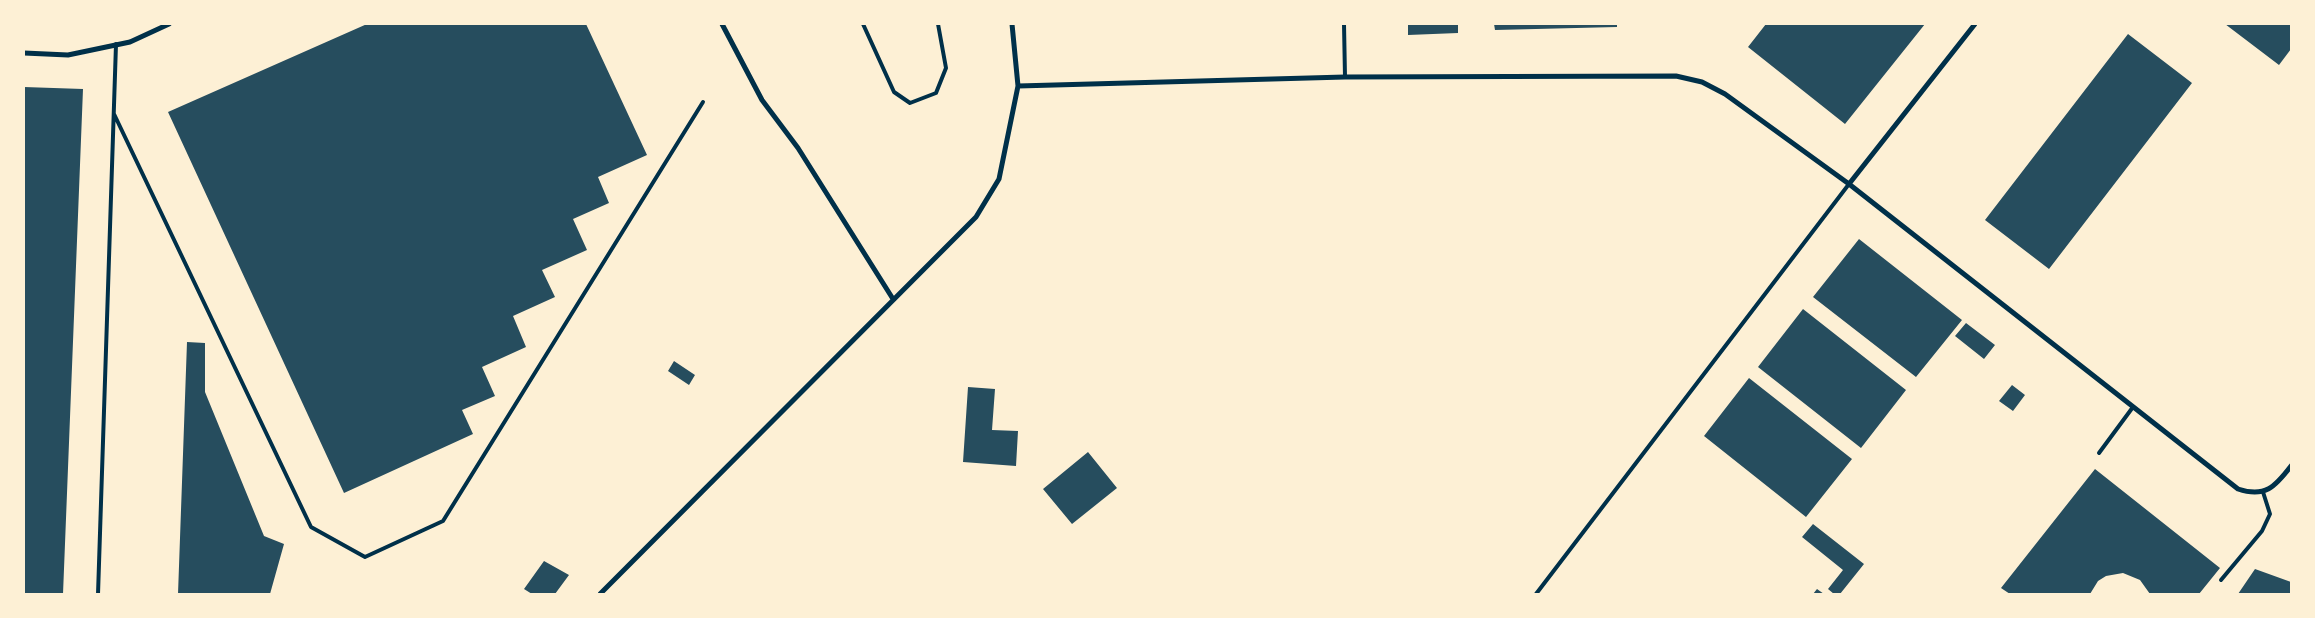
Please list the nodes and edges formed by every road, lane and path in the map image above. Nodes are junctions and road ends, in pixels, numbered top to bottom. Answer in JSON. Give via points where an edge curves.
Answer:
{"nodes":[{"id":1,"x":169,"y":24,"type":"edge"},
{"id":2,"x":722,"y":24,"type":"edge"},
{"id":3,"x":863,"y":24,"type":"edge"},
{"id":4,"x":938,"y":24,"type":"edge"},
{"id":5,"x":1012,"y":24,"type":"edge"},
{"id":6,"x":1344,"y":24,"type":"edge"},
{"id":7,"x":1975,"y":24,"type":"edge"},
{"id":8,"x":116,"y":44,"type":"junction"},
{"id":9,"x":24,"y":53,"type":"edge"},
{"id":10,"x":1345,"y":77,"type":"junction"},
{"id":11,"x":1018,"y":86,"type":"junction"},
{"id":12,"x":703,"y":102,"type":"dead end"},
{"id":13,"x":114,"y":114,"type":"junction"},
{"id":14,"x":1848,"y":184,"type":"junction"},
{"id":15,"x":893,"y":299,"type":"junction"},
{"id":16,"x":2133,"y":406,"type":"junction"},
{"id":17,"x":2100,"y":453,"type":"dead end"},
{"id":18,"x":2291,"y":466,"type":"edge"},
{"id":19,"x":2263,"y":492,"type":"junction"},
{"id":20,"x":2221,"y":580,"type":"dead end"},
{"id":21,"x":98,"y":594,"type":"edge"},
{"id":22,"x":600,"y":594,"type":"edge"},
{"id":23,"x":1536,"y":594,"type":"edge"}],
"edges":[{"from":1,"to":8,"type":"street","via":[[130,42]]},
{"from":2,"to":15,"type":"street","via":[[762,100],[798,148]]},
{"from":3,"to":4,"type":"lane","via":[[894,92],[910,103],[936,93],[946,68]]},
{"from":5,"to":11,"type":"street"},
{"from":6,"to":10,"type":"lane"},
{"from":7,"to":14,"type":"street"},
{"from":8,"to":9,"type":"street","via":[[68,55]]},
{"from":8,"to":13,"type":"lane"},
{"from":10,"to":11,"type":"street"},
{"from":10,"to":14,"type":"street","via":[[1676,76],[1702,82],[1725,94]]},
{"from":11,"to":15,"type":"street","via":[[999,179],[976,218]]},
{"from":12,"to":13,"type":"lane","via":[[443,521],[364,557],[311,527]]},
{"from":13,"to":21,"type":"lane"},
{"from":14,"to":16,"type":"street"},
{"from":14,"to":23,"type":"lane"},
{"from":15,"to":22,"type":"street"},
{"from":16,"to":17,"type":"lane"},
{"from":16,"to":19,"type":"street","via":[[2238,489]]},
{"from":18,"to":19,"type":"street","via":[[2274,486]]},
{"from":19,"to":20,"type":"lane","via":[[2270,514],[2262,531]]}]}
